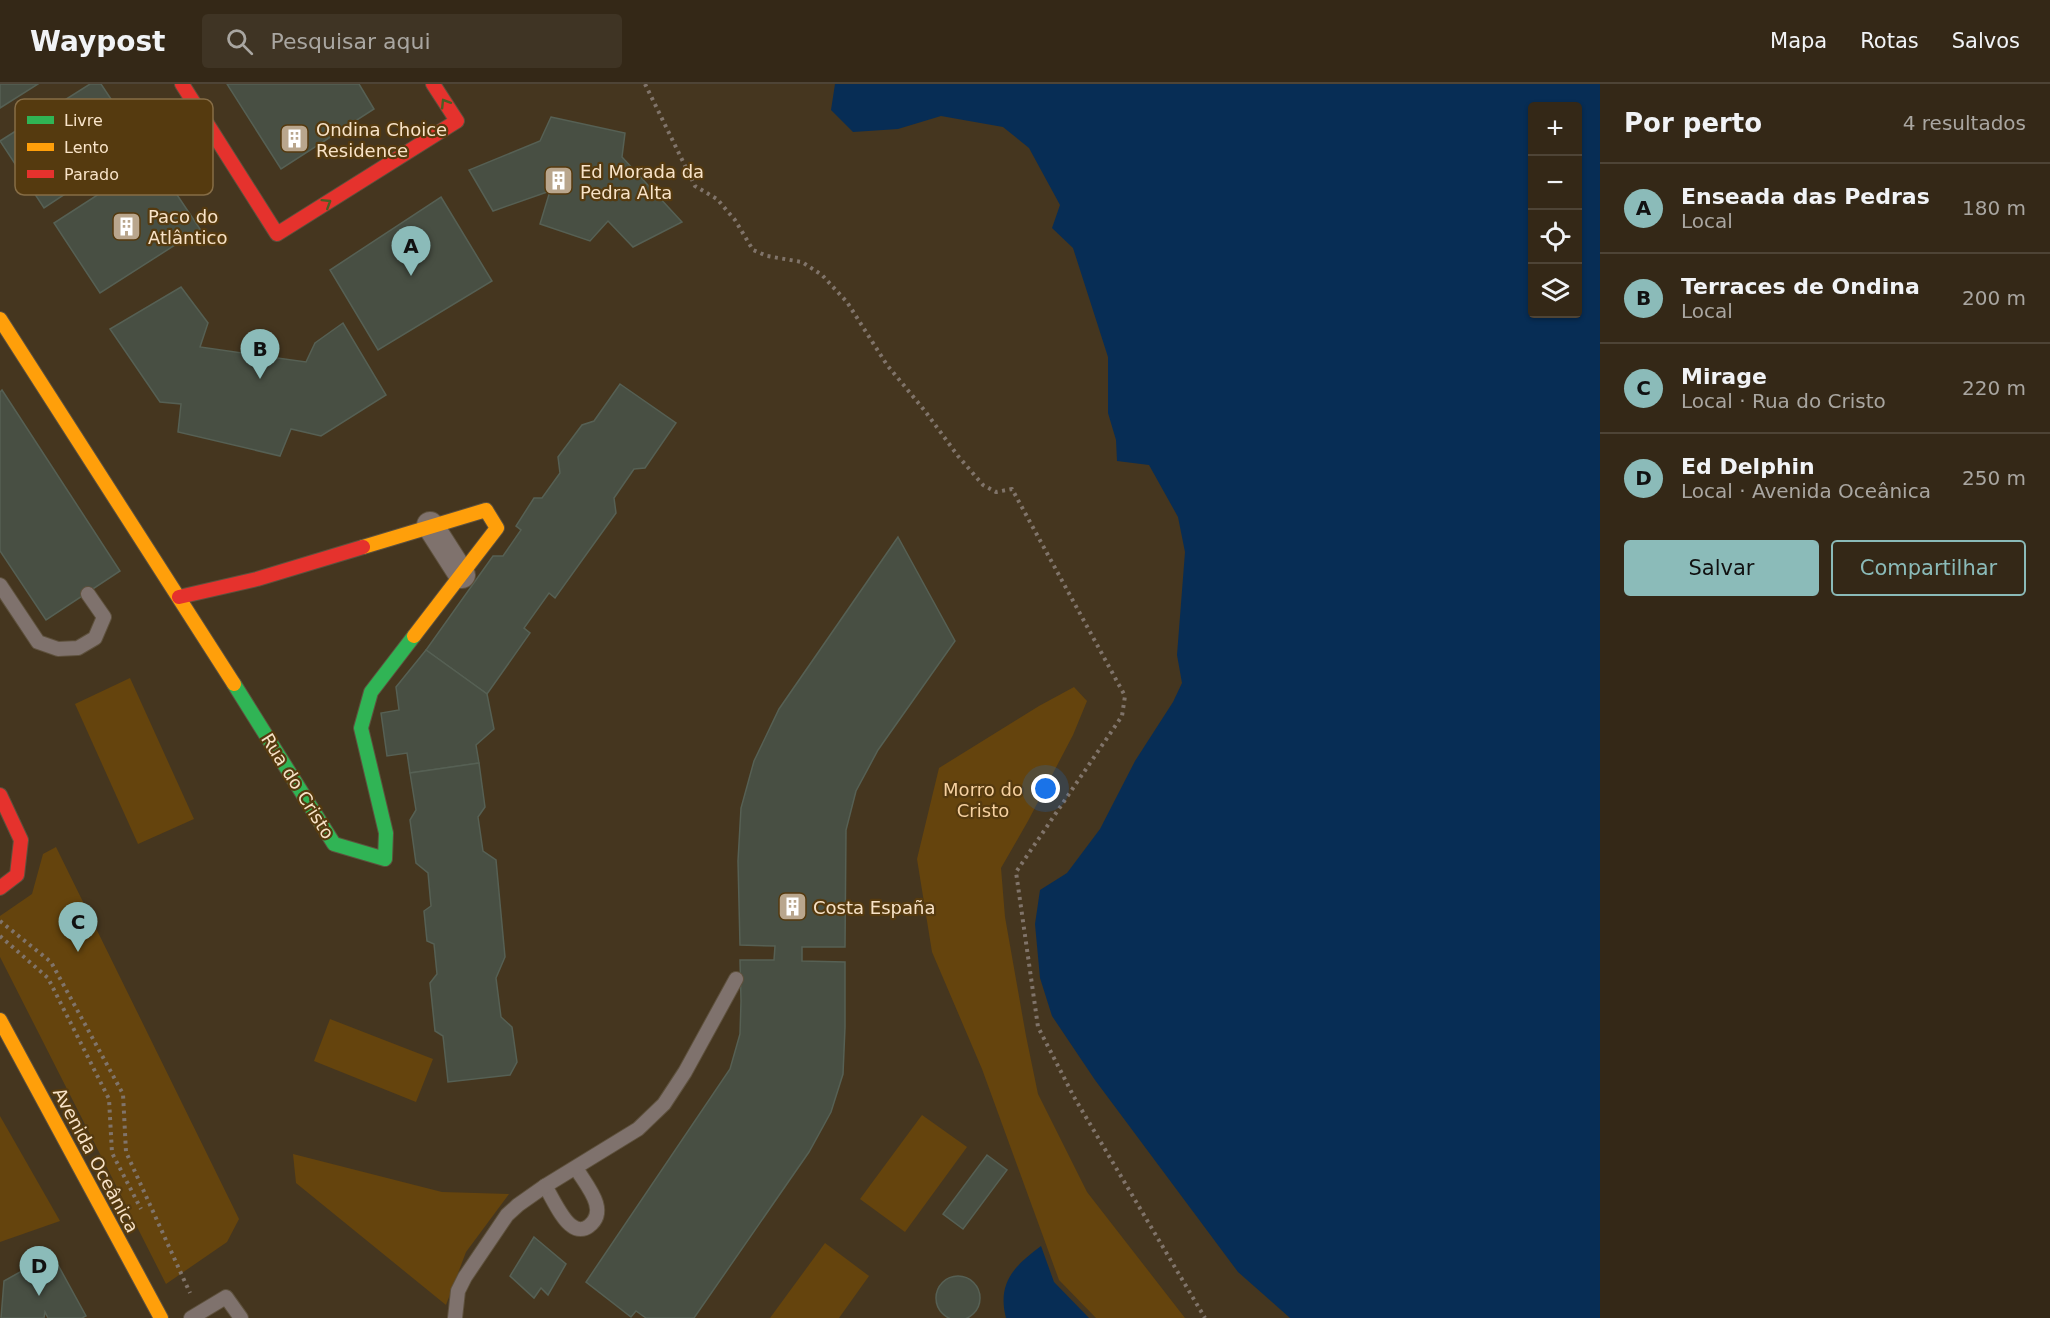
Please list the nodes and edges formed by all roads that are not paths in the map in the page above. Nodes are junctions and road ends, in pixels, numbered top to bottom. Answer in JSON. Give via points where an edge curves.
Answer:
{"nodes":[{"id":1,"x":182,"y":84,"type":"edge"},
{"id":2,"x":433,"y":84,"type":"edge"},
{"id":3,"x":192,"y":99,"type":"edge"},
{"id":4,"x":213,"y":133,"type":"edge"},
{"id":5,"x":0,"y":319,"type":"edge"},
{"id":6,"x":430,"y":525,"type":"junction"},
{"id":7,"x":462,"y":575,"type":"junction"},
{"id":8,"x":0,"y":585,"type":"edge"},
{"id":9,"x":88,"y":594,"type":"dead end"},
{"id":10,"x":179,"y":597,"type":"junction"},
{"id":11,"x":0,"y":795,"type":"edge"},
{"id":12,"x":0,"y":888,"type":"edge"},
{"id":13,"x":736,"y":979,"type":"dead end"},
{"id":14,"x":0,"y":1020,"type":"edge"},
{"id":15,"x":576,"y":1168,"type":"junction"},
{"id":16,"x":545,"y":1186,"type":"junction"},
{"id":17,"x":195,"y":1316,"type":"edge"},
{"id":18,"x":161,"y":1318,"type":"edge"},
{"id":19,"x":242,"y":1318,"type":"edge"},
{"id":20,"x":455,"y":1318,"type":"edge"}],
"edges":[{"from":1,"to":3,"type":"street","one_way":true},
{"from":4,"to":2,"type":"street","one_way":true,"via":[[277,234],[457,122]]},
{"from":5,"to":10,"type":"street","name":"Rua do Cristo"},
{"from":6,"to":7,"type":"street"},
{"from":6,"to":7,"type":"street","name":"Rua do Cristo","via":[[486,510],[497,528]]},
{"from":6,"to":10,"type":"street","name":"Rua do Cristo","via":[[257,579]]},
{"from":7,"to":10,"type":"street","name":"Rua do Cristo","via":[[371,693],[361,728],[386,833],[385,859],[334,844]]},
{"from":8,"to":9,"type":"lane","via":[[38,642],[58,650],[78,648],[95,638],[104,617]]},
{"from":11,"to":12,"type":"street","via":[[21,840],[17,875]]},
{"from":13,"to":15,"type":"lane","via":[[686,1072],[664,1104],[638,1129]]},
{"from":14,"to":18,"type":"street","name":"Avenida Oceânica"},
{"from":15,"to":16,"type":"lane"},
{"from":15,"to":16,"type":"lane","via":[[598,1208],[597,1216],[586,1228],[579,1229],[567,1222]]},
{"from":16,"to":20,"type":"lane","via":[[507,1215],[458,1291]]},
{"from":17,"to":19,"type":"lane","via":[[226,1297]]}]}
